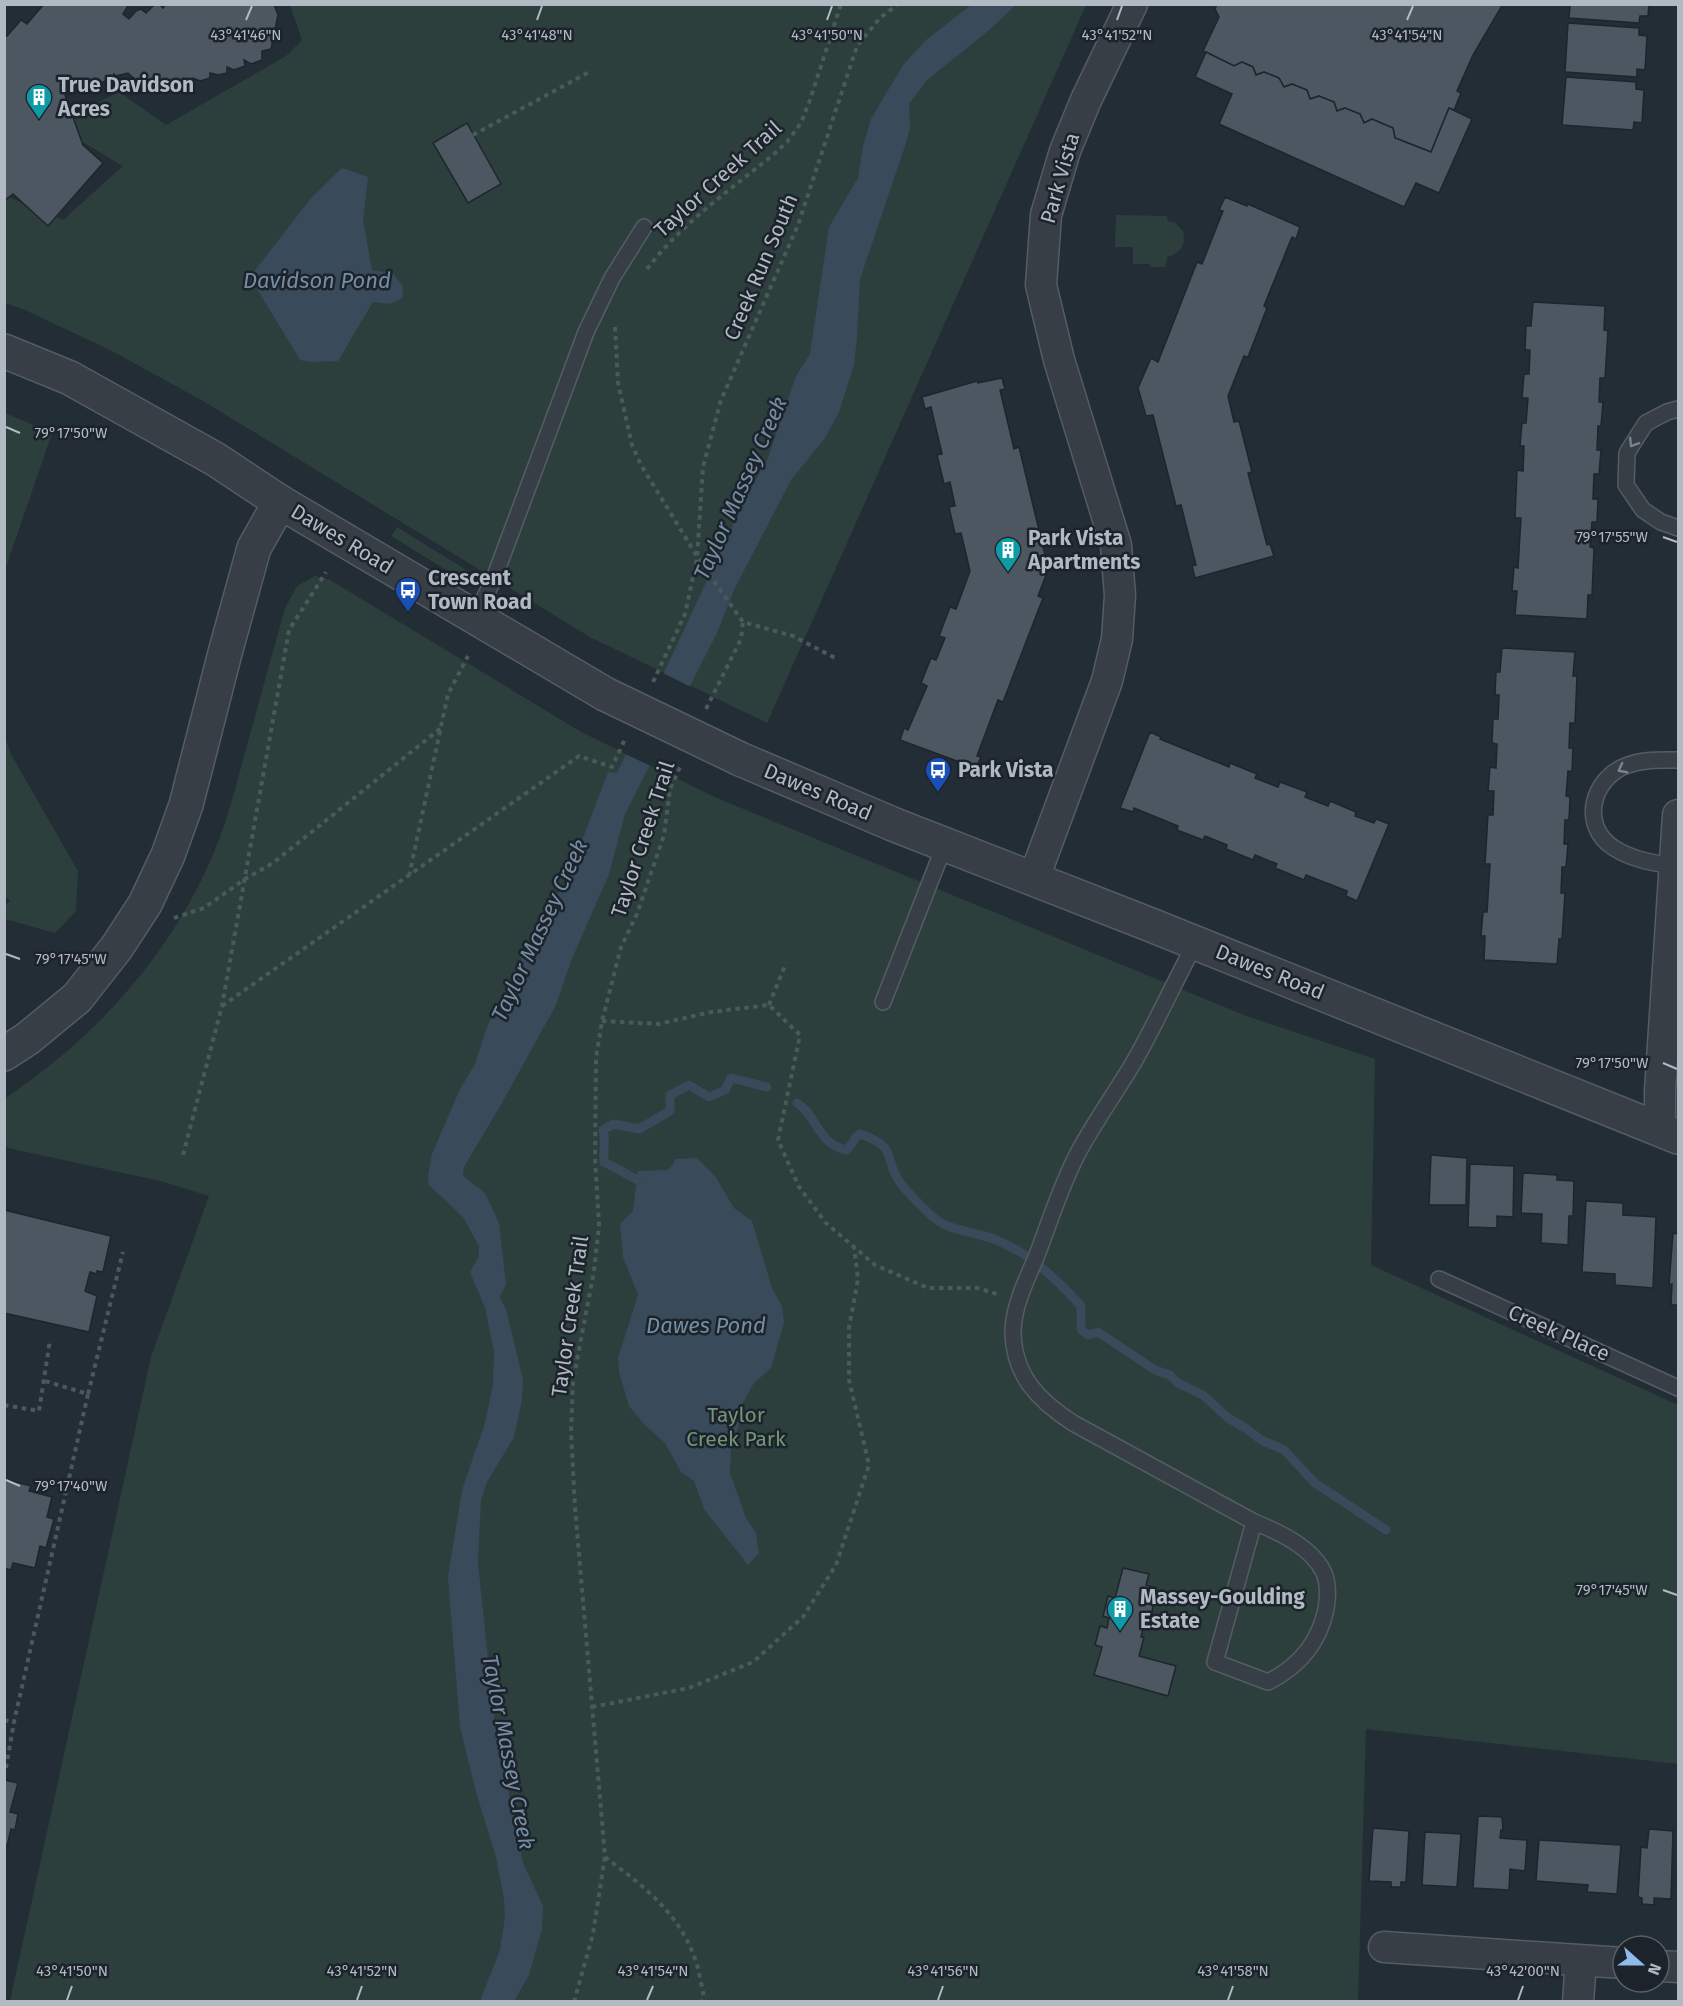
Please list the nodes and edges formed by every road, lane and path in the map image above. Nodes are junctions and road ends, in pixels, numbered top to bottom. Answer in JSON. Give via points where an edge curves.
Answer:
{"nodes":[{"id":1,"x":841,"y":4,"type":"edge"},
{"id":2,"x":898,"y":4,"type":"edge"},
{"id":3,"x":1132,"y":4,"type":"edge"},
{"id":4,"x":591,"y":71,"type":"dead end"},
{"id":5,"x":473,"y":135,"type":"dead end"},
{"id":6,"x":644,"y":226,"type":"dead end"},
{"id":7,"x":645,"y":272,"type":"dead end"},
{"id":8,"x":614,"y":325,"type":"dead end"},
{"id":9,"x":4,"y":351,"type":"edge"},
{"id":10,"x":1678,"y":409,"type":"edge"},
{"id":11,"x":280,"y":502,"type":"junction"},
{"id":12,"x":1678,"y":528,"type":"edge"},
{"id":13,"x":697,"y":558,"type":"junction"},
{"id":14,"x":326,"y":572,"type":"dead end"},
{"id":15,"x":474,"y":618,"type":"junction"},
{"id":16,"x":743,"y":622,"type":"junction"},
{"id":17,"x":468,"y":657,"type":"dead end"},
{"id":18,"x":837,"y":659,"type":"dead end"},
{"id":19,"x":651,"y":686,"type":"dead end"},
{"id":20,"x":705,"y":711,"type":"dead end"},
{"id":21,"x":441,"y":728,"type":"junction"},
{"id":22,"x":626,"y":736,"type":"dead end"},
{"id":23,"x":683,"y":760,"type":"dead end"},
{"id":24,"x":1678,"y":760,"type":"edge"},
{"id":25,"x":1678,"y":815,"type":"edge"},
{"id":26,"x":945,"y":844,"type":"junction"},
{"id":27,"x":1675,"y":866,"type":"junction"},
{"id":28,"x":408,"y":877,"type":"junction"},
{"id":29,"x":1034,"y":878,"type":"junction"},
{"id":30,"x":245,"y":879,"type":"junction"},
{"id":31,"x":174,"y":918,"type":"dead end"},
{"id":32,"x":1196,"y":942,"type":"junction"},
{"id":33,"x":786,"y":963,"type":"dead end"},
{"id":34,"x":884,"y":1002,"type":"dead end"},
{"id":35,"x":769,"y":1005,"type":"junction"},
{"id":36,"x":222,"y":1006,"type":"junction"},
{"id":37,"x":602,"y":1021,"type":"junction"},
{"id":38,"x":4,"y":1054,"type":"edge"},
{"id":39,"x":1669,"y":1132,"type":"edge"},
{"id":40,"x":183,"y":1155,"type":"dead end"},
{"id":41,"x":853,"y":1246,"type":"junction"},
{"id":42,"x":123,"y":1252,"type":"dead end"},
{"id":43,"x":1439,"y":1279,"type":"dead end"},
{"id":44,"x":1022,"y":1294,"type":"junction"},
{"id":45,"x":50,"y":1340,"type":"dead end"},
{"id":46,"x":45,"y":1381,"type":"junction"},
{"id":47,"x":1678,"y":1388,"type":"edge"},
{"id":48,"x":88,"y":1394,"type":"junction"},
{"id":49,"x":4,"y":1404,"type":"edge"},
{"id":50,"x":1254,"y":1522,"type":"junction"},
{"id":51,"x":592,"y":1707,"type":"junction"},
{"id":52,"x":4,"y":1720,"type":"edge"},
{"id":53,"x":14,"y":1722,"type":"junction"},
{"id":54,"x":6,"y":1768,"type":"dead end"},
{"id":55,"x":604,"y":1856,"type":"junction"},
{"id":56,"x":1384,"y":1947,"type":"dead end"},
{"id":57,"x":1581,"y":1961,"type":"junction"},
{"id":58,"x":1611,"y":1962,"type":"edge"},
{"id":59,"x":574,"y":2001,"type":"edge"},
{"id":60,"x":702,"y":2001,"type":"edge"},
{"id":61,"x":1578,"y":2001,"type":"edge"}],
"edges":[{"from":1,"to":7,"type":"path","name":"Taylor Creek Trail","via":[[801,123],[774,154],[689,222]]},
{"from":2,"to":13,"type":"path","name":"Creek Run South","via":[[880,18],[857,46],[798,225],[722,400],[703,467]]},
{"from":3,"to":29,"type":"street","name":"Park Vista","via":[[1065,151],[1046,215],[1041,285],[1059,360],[1116,545],[1120,595],[1117,639],[1107,681]]},
{"from":4,"to":5,"type":"path"},
{"from":6,"to":15,"type":"lane","via":[[612,278],[586,332],[493,581]]},
{"from":8,"to":13,"type":"path","via":[[618,383],[632,445],[640,465]]},
{"from":9,"to":11,"type":"street","name":"Dawes Road","via":[[70,378],[215,459]]},
{"from":10,"to":12,"type":"lane","one_way":true,"via":[[1646,423],[1637,436],[1627,453],[1626,485],[1643,510]]},
{"from":11,"to":15,"type":"street","name":"Dawes Road"},
{"from":11,"to":38,"type":"street","via":[[254,548],[186,805],[145,904],[77,998]]},
{"from":13,"to":16,"type":"path"},
{"from":13,"to":19,"type":"path","name":"Creek Run South","via":[[685,614]]},
{"from":14,"to":30,"type":"path","via":[[289,630]]},
{"from":15,"to":26,"type":"street","name":"Dawes Road","bridge":true,"via":[[605,694],[740,759]]},
{"from":16,"to":18,"type":"path","via":[[794,636]]},
{"from":16,"to":20,"type":"path","via":[[741,639]]},
{"from":17,"to":21,"type":"path","via":[[448,694]]},
{"from":21,"to":28,"type":"path"},
{"from":21,"to":30,"type":"path","via":[[273,863]]},
{"from":22,"to":28,"type":"path","via":[[612,767],[579,756]]},
{"from":23,"to":37,"type":"path","name":"Taylor Creek Trail","via":[[670,789],[664,835],[621,947]]},
{"from":24,"to":27,"type":"lane","one_way":true,"via":[[1646,760],[1618,770],[1597,792],[1593,814],[1597,833],[1612,848],[1641,861]]},
{"from":25,"to":27,"type":"street"},
{"from":26,"to":29,"type":"street","name":"Dawes Road"},
{"from":26,"to":34,"type":"lane"},
{"from":27,"to":39,"type":"street","via":[[1659,1106]]},
{"from":28,"to":36,"type":"path"},
{"from":29,"to":32,"type":"street","name":"Dawes Road"},
{"from":30,"to":31,"type":"path","via":[[204,908]]},
{"from":30,"to":36,"type":"path"},
{"from":32,"to":39,"type":"street","name":"Dawes Road"},
{"from":32,"to":44,"type":"lane","via":[[1135,1059],[1078,1152]]},
{"from":33,"to":35,"type":"path"},
{"from":35,"to":37,"type":"path","via":[[658,1024]]},
{"from":35,"to":41,"type":"path","via":[[800,1035],[778,1140],[799,1187],[826,1223]]},
{"from":36,"to":40,"type":"path"},
{"from":37,"to":51,"type":"path","name":"Taylor Creek Trail","via":[[596,1058],[599,1225],[573,1381],[571,1431]]},
{"from":41,"to":44,"type":"path","via":[[875,1265],[928,1288],[977,1288]]},
{"from":41,"to":51,"type":"path","via":[[858,1279],[849,1328],[849,1380],[869,1465],[836,1565],[803,1617],[753,1662],[689,1688]]},
{"from":42,"to":48,"type":"path"},
{"from":43,"to":47,"type":"lane","name":"Creek Place"},
{"from":44,"to":50,"type":"lane","via":[[1013,1333],[1016,1353],[1023,1376],[1051,1409]]},
{"from":45,"to":46,"type":"path"},
{"from":46,"to":48,"type":"path"},
{"from":46,"to":49,"type":"path","via":[[39,1411]]},
{"from":48,"to":53,"type":"path"},
{"from":50,"to":50,"type":"lane","via":[[1279,1532],[1310,1554],[1324,1572],[1328,1588],[1324,1620],[1316,1638],[1297,1663],[1268,1682],[1215,1662]]},
{"from":51,"to":55,"type":"path","name":"Taylor Creek Trail"},
{"from":52,"to":53,"type":"path"},
{"from":53,"to":54,"type":"path"},
{"from":55,"to":59,"type":"path","name":"Taylor Creek Trail","via":[[593,1934]]},
{"from":55,"to":60,"type":"path","via":[[671,1913],[695,1956]]},
{"from":56,"to":57,"type":"street"},
{"from":57,"to":58,"type":"street"},
{"from":57,"to":61,"type":"street"}]}
